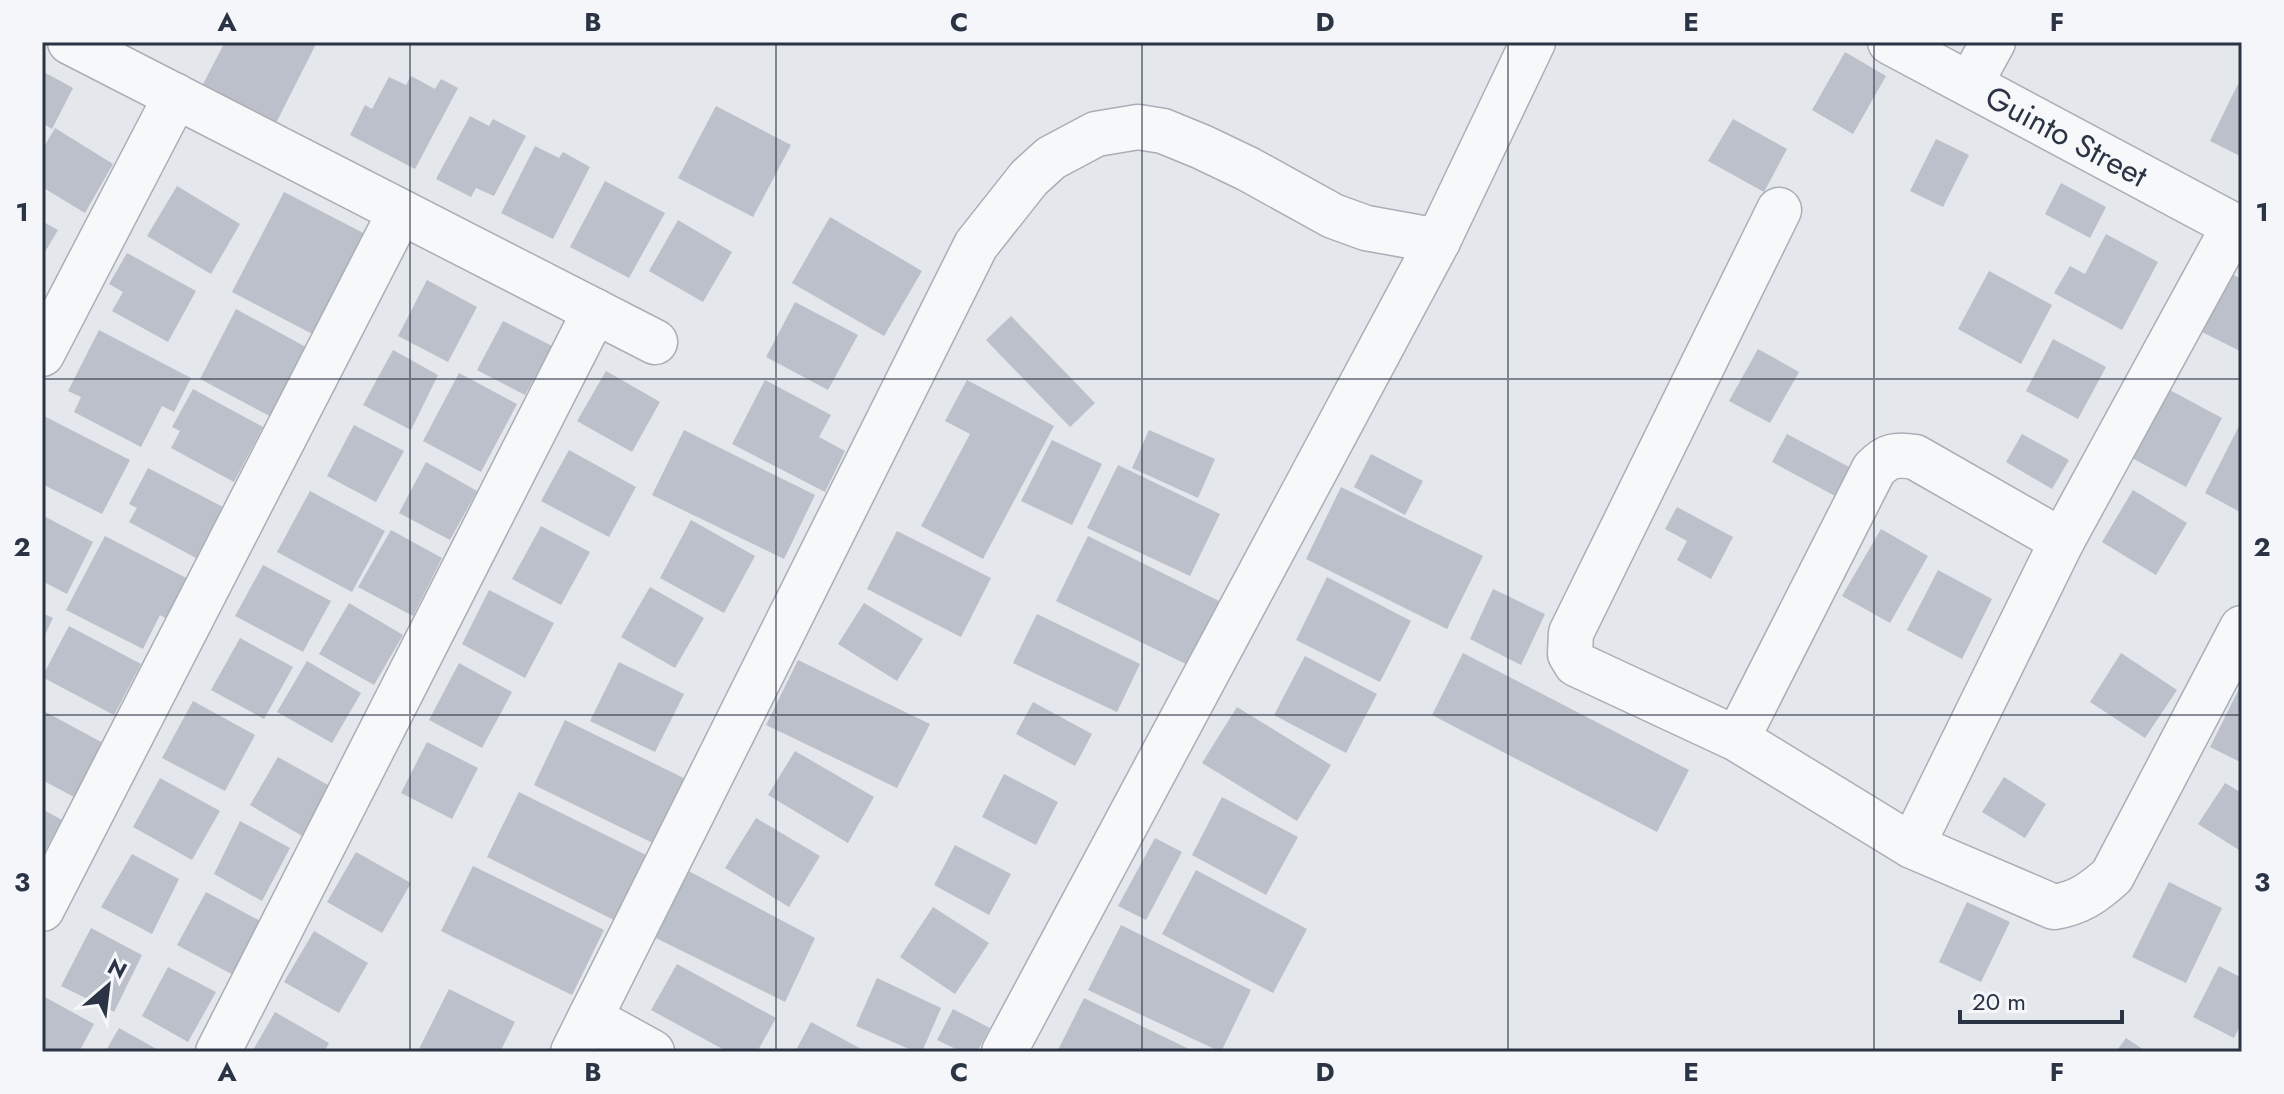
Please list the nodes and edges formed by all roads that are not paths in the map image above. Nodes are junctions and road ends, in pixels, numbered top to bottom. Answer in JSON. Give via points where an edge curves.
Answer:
{"nodes":[{"id":1,"x":1533,"y":42,"type":"edge"},
{"id":2,"x":1890,"y":42,"type":"edge"},
{"id":3,"x":1993,"y":42,"type":"edge"},
{"id":4,"x":97,"y":48,"type":"edge"},
{"id":5,"x":1970,"y":84,"type":"junction"},
{"id":6,"x":176,"y":96,"type":"junction"},
{"id":7,"x":1779,"y":210,"type":"dead end"},
{"id":8,"x":400,"y":212,"type":"junction"},
{"id":9,"x":2238,"y":228,"type":"edge"},
{"id":10,"x":1438,"y":241,"type":"junction"},
{"id":11,"x":595,"y":311,"type":"junction"},
{"id":12,"x":655,"y":342,"type":"dead end"},
{"id":13,"x":42,"y":354,"type":"edge"},
{"id":14,"x":2062,"y":541,"type":"junction"},
{"id":15,"x":2242,"y":628,"type":"edge"},
{"id":16,"x":1737,"y":739,"type":"junction"},
{"id":17,"x":1912,"y":846,"type":"junction"},
{"id":18,"x":42,"y":909,"type":"edge"},
{"id":19,"x":582,"y":1035,"type":"edge"},
{"id":20,"x":218,"y":1052,"type":"edge"},
{"id":21,"x":652,"y":1052,"type":"edge"},
{"id":22,"x":1004,"y":1052,"type":"edge"}],
"edges":[{"from":1,"to":10,"type":"street"},
{"from":2,"to":5,"type":"street","name":"Guinto Street"},
{"from":3,"to":5,"type":"street"},
{"from":4,"to":6,"type":"street"},
{"from":5,"to":9,"type":"street","name":"Guinto Street"},
{"from":6,"to":8,"type":"street"},
{"from":6,"to":13,"type":"street"},
{"from":7,"to":16,"type":"street","via":[[1571,633],[1570,654],[1576,664]]},
{"from":8,"to":11,"type":"street"},
{"from":8,"to":18,"type":"street"},
{"from":9,"to":14,"type":"street"},
{"from":10,"to":19,"type":"street","via":[[1366,228],[1333,216],[1248,169],[1163,131],[1138,127],[1096,134],[1051,158],[1029,178],[976,245]]},
{"from":10,"to":22,"type":"street"},
{"from":11,"to":12,"type":"street"},
{"from":11,"to":20,"type":"street"},
{"from":14,"to":16,"type":"street","via":[[1915,457],[1885,458],[1874,469]]},
{"from":14,"to":17,"type":"street"},
{"from":15,"to":17,"type":"street","via":[[2112,876],[2092,894],[2054,907]]},
{"from":16,"to":17,"type":"street"},
{"from":19,"to":21,"type":"street"}]}
